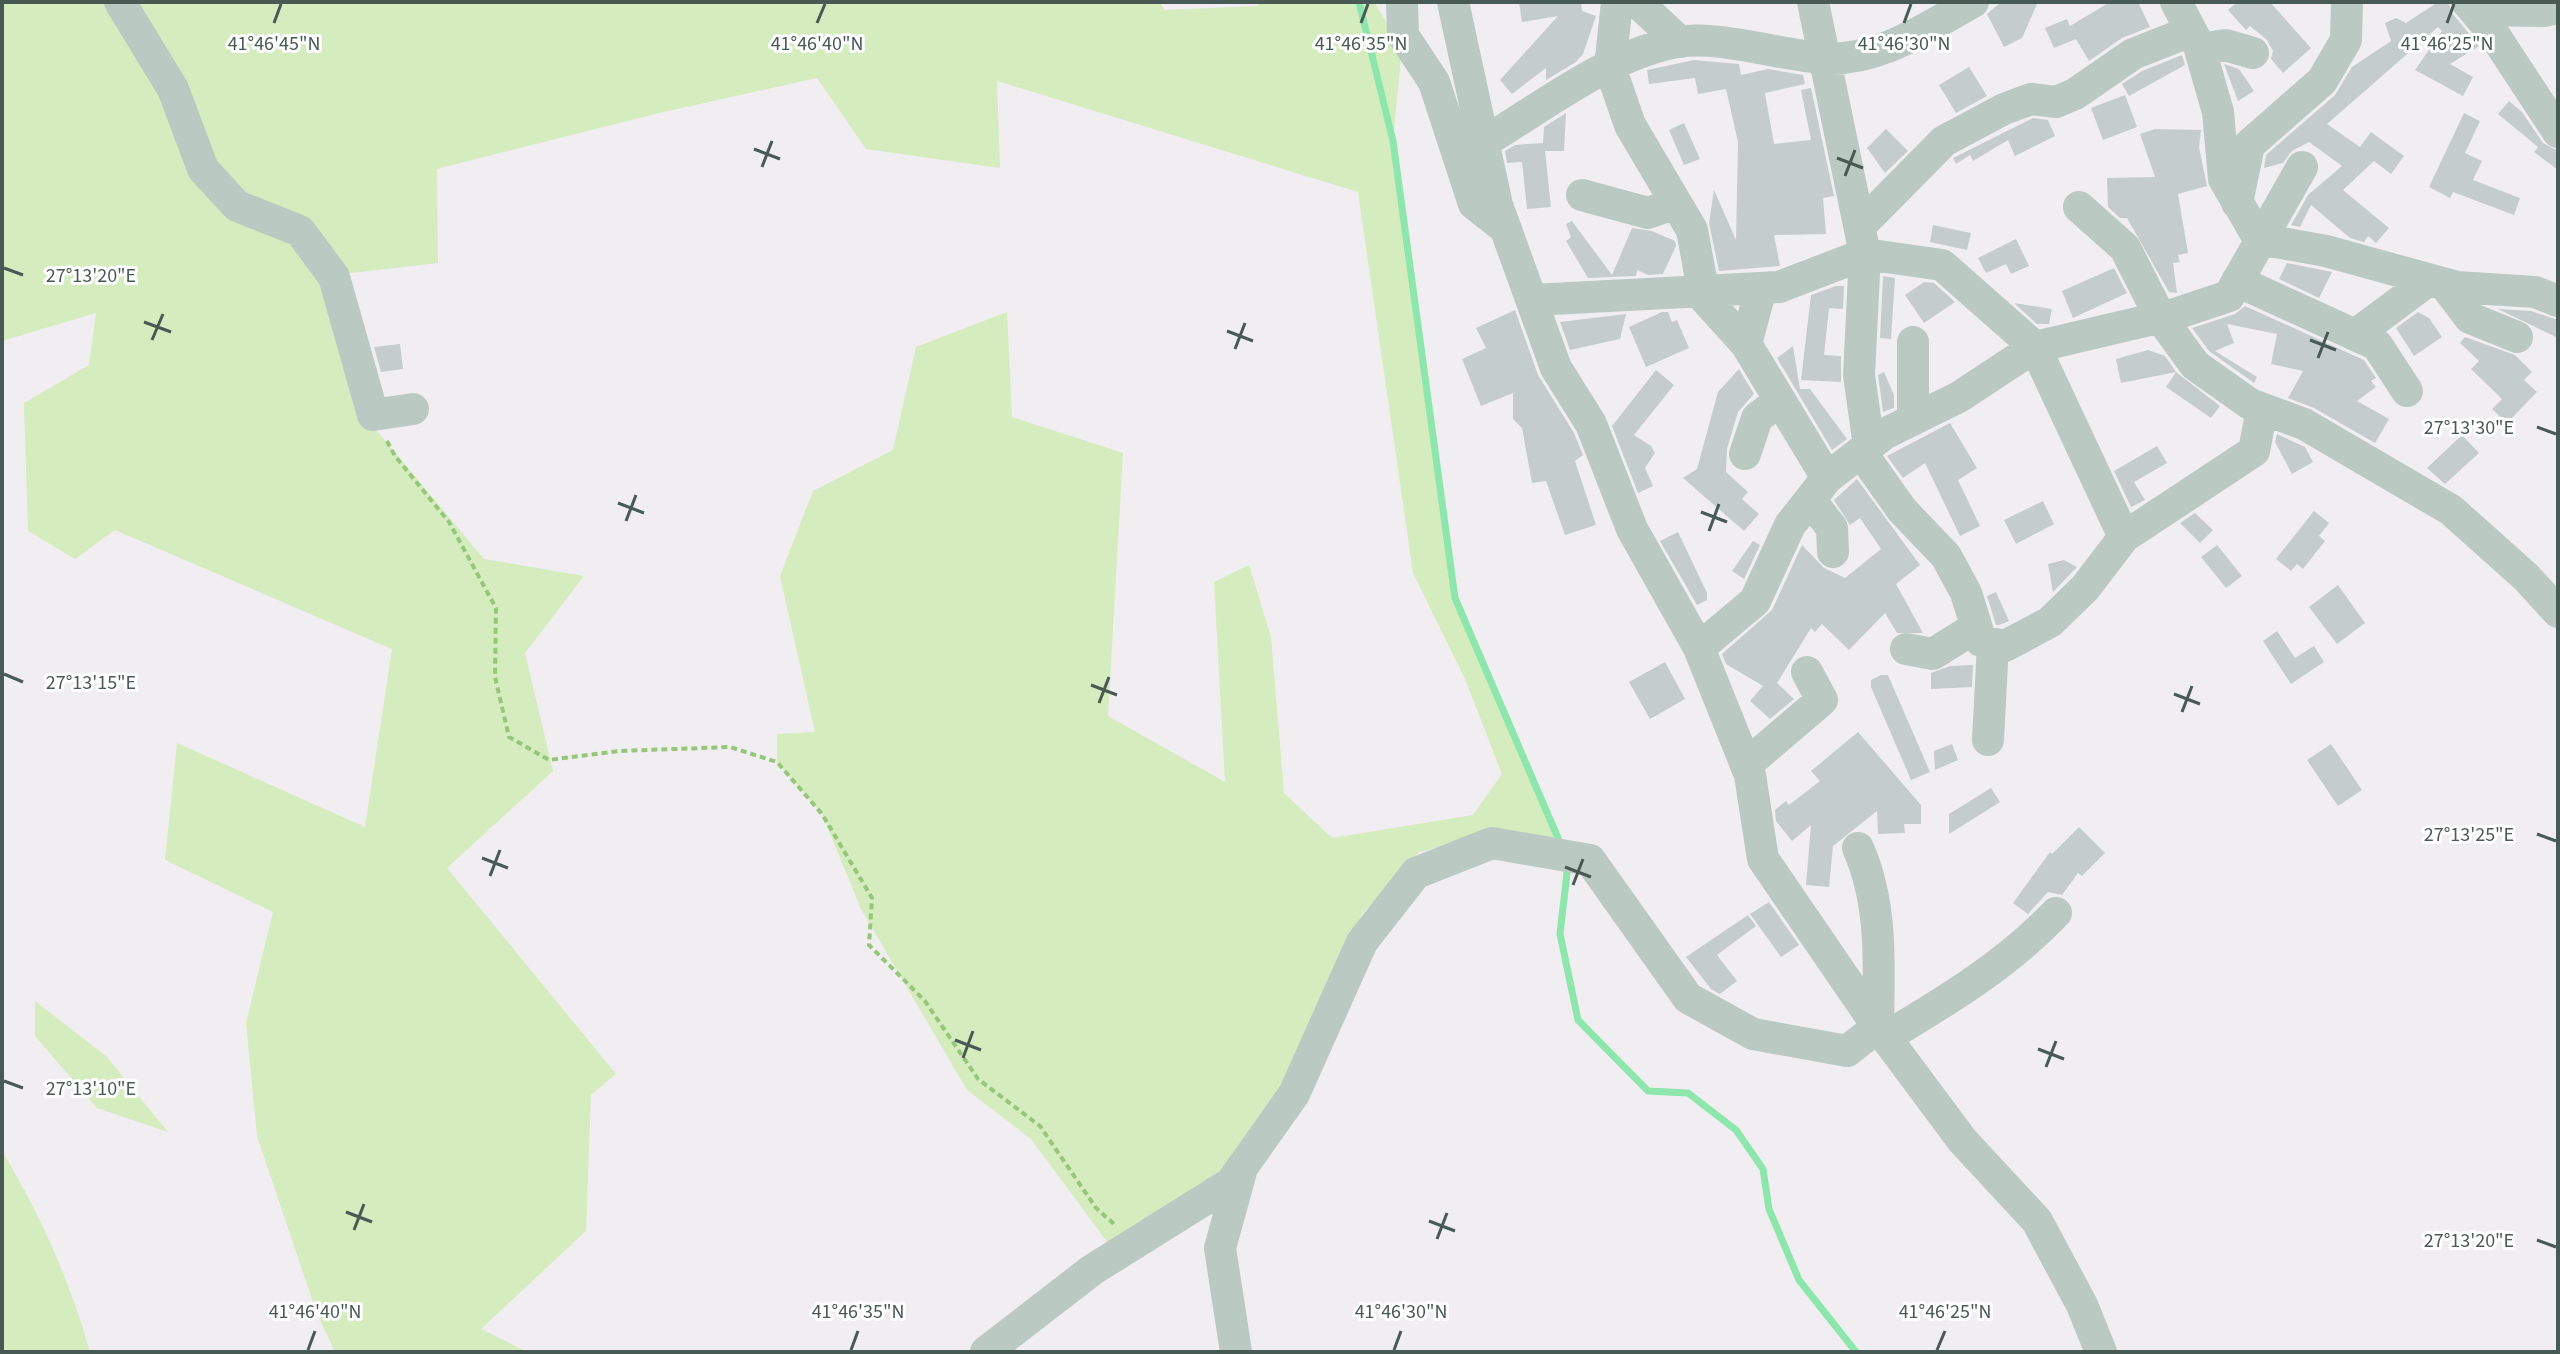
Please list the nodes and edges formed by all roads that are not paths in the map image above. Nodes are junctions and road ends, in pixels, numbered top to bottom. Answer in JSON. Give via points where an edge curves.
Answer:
{"nodes":[{"id":1,"x":120,"y":2,"type":"edge"},
{"id":2,"x":1383,"y":2,"type":"edge"},
{"id":3,"x":1402,"y":2,"type":"edge"},
{"id":4,"x":1453,"y":2,"type":"edge"},
{"id":5,"x":1617,"y":2,"type":"edge"},
{"id":6,"x":1637,"y":2,"type":"edge"},
{"id":7,"x":1813,"y":2,"type":"edge"},
{"id":8,"x":1973,"y":2,"type":"edge"},
{"id":9,"x":2176,"y":2,"type":"edge"},
{"id":10,"x":2347,"y":2,"type":"edge"},
{"id":11,"x":2486,"y":6,"type":"edge"},
{"id":12,"x":2558,"y":8,"type":"edge"},
{"id":13,"x":1935,"y":11,"type":"edge"},
{"id":14,"x":1403,"y":35,"type":"junction"},
{"id":15,"x":2195,"y":40,"type":"junction"},
{"id":16,"x":1680,"y":42,"type":"junction"},
{"id":17,"x":2253,"y":53,"type":"dead end"},
{"id":18,"x":1825,"y":59,"type":"junction"},
{"id":19,"x":1610,"y":67,"type":"junction"},
{"id":20,"x":2215,"y":103,"type":"junction"},
{"id":21,"x":2272,"y":122,"type":"junction"},
{"id":22,"x":2558,"y":132,"type":"edge"},
{"id":23,"x":1484,"y":142,"type":"junction"},
{"id":24,"x":2302,"y":167,"type":"dead end"},
{"id":25,"x":1582,"y":195,"type":"dead end"},
{"id":26,"x":1676,"y":203,"type":"junction"},
{"id":27,"x":2237,"y":203,"type":"junction"},
{"id":28,"x":2079,"y":207,"type":"dead end"},
{"id":29,"x":1506,"y":229,"type":"junction"},
{"id":30,"x":2259,"y":239,"type":"junction"},
{"id":31,"x":1863,"y":240,"type":"junction"},
{"id":32,"x":2237,"y":281,"type":"junction"},
{"id":33,"x":2437,"y":282,"type":"junction"},
{"id":34,"x":1761,"y":288,"type":"junction"},
{"id":35,"x":1700,"y":290,"type":"junction"},
{"id":36,"x":1533,"y":300,"type":"junction"},
{"id":37,"x":2558,"y":301,"type":"edge"},
{"id":38,"x":2160,"y":317,"type":"junction"},
{"id":39,"x":2355,"y":335,"type":"junction"},
{"id":40,"x":2517,"y":337,"type":"dead end"},
{"id":41,"x":1913,"y":342,"type":"dead end"},
{"id":42,"x":1746,"y":344,"type":"junction"},
{"id":43,"x":2035,"y":347,"type":"junction"},
{"id":44,"x":2407,"y":391,"type":"dead end"},
{"id":45,"x":1780,"y":400,"type":"junction"},
{"id":46,"x":413,"y":409,"type":"dead end"},
{"id":47,"x":2262,"y":409,"type":"junction"},
{"id":48,"x":1913,"y":420,"type":"junction"},
{"id":49,"x":1865,"y":449,"type":"junction"},
{"id":50,"x":1745,"y":454,"type":"dead end"},
{"id":51,"x":1818,"y":489,"type":"junction"},
{"id":52,"x":2124,"y":537,"type":"junction"},
{"id":53,"x":1833,"y":552,"type":"dead end"},
{"id":54,"x":2558,"y":612,"type":"edge"},
{"id":55,"x":1985,"y":635,"type":"junction"},
{"id":56,"x":1699,"y":648,"type":"junction"},
{"id":57,"x":1906,"y":649,"type":"dead end"},
{"id":58,"x":1807,"y":672,"type":"dead end"},
{"id":59,"x":1988,"y":740,"type":"dead end"},
{"id":60,"x":1746,"y":765,"type":"junction"},
{"id":61,"x":1858,"y":848,"type":"dead end"},
{"id":62,"x":2056,"y":913,"type":"dead end"},
{"id":63,"x":1882,"y":1032,"type":"junction"},
{"id":64,"x":1243,"y":1165,"type":"junction"},
{"id":65,"x":986,"y":1352,"type":"edge"},
{"id":66,"x":1236,"y":1352,"type":"edge"},
{"id":67,"x":2101,"y":1352,"type":"edge"}],
"edges":[{"from":1,"to":46,"type":"street","via":[[173,89],[203,169],[237,206],[300,231],[334,277],[373,415]]},
{"from":2,"to":14,"type":"street"},
{"from":3,"to":14,"type":"street"},
{"from":4,"to":23,"type":"street"},
{"from":5,"to":19,"type":"street"},
{"from":6,"to":16,"type":"street"},
{"from":7,"to":18,"type":"street"},
{"from":8,"to":13,"type":"street"},
{"from":9,"to":15,"type":"street"},
{"from":10,"to":21,"type":"street","via":[[2346,40],[2322,81]]},
{"from":11,"to":12,"type":"street"},
{"from":11,"to":22,"type":"street","via":[[2491,30]]},
{"from":13,"to":18,"type":"street","via":[[1888,48]]},
{"from":14,"to":29,"type":"street","via":[[1434,82],[1474,204]]},
{"from":15,"to":17,"type":"street"},
{"from":15,"to":20,"type":"street"},
{"from":15,"to":31,"type":"street","via":[[2133,54],[2056,102],[2031,99],[1944,141]]},
{"from":16,"to":18,"type":"street"},
{"from":16,"to":19,"type":"street"},
{"from":18,"to":31,"type":"street"},
{"from":19,"to":23,"type":"street"},
{"from":19,"to":26,"type":"street","via":[[1630,125]]},
{"from":20,"to":21,"type":"street"},
{"from":20,"to":27,"type":"street","via":[[2224,179]]},
{"from":21,"to":27,"type":"street","via":[[2249,145]]},
{"from":23,"to":29,"type":"street"},
{"from":24,"to":30,"type":"street"},
{"from":25,"to":26,"type":"street","via":[[1648,213]]},
{"from":26,"to":35,"type":"street","via":[[1692,230]]},
{"from":27,"to":30,"type":"street"},
{"from":28,"to":38,"type":"street","via":[[2125,248]]},
{"from":29,"to":36,"type":"street"},
{"from":30,"to":32,"type":"street"},
{"from":30,"to":33,"type":"street","via":[[2326,251]]},
{"from":31,"to":34,"type":"street","via":[[1779,287]]},
{"from":31,"to":43,"type":"street","via":[[1942,265]]},
{"from":31,"to":49,"type":"street","via":[[1859,375]]},
{"from":32,"to":38,"type":"street","via":[[2229,296]]},
{"from":32,"to":39,"type":"street"},
{"from":33,"to":37,"type":"street","via":[[2535,292]]},
{"from":33,"to":39,"type":"street"},
{"from":33,"to":40,"type":"street","via":[[2470,318]]},
{"from":34,"to":35,"type":"street"},
{"from":34,"to":42,"type":"street"},
{"from":35,"to":36,"type":"street"},
{"from":35,"to":42,"type":"street"},
{"from":36,"to":56,"type":"street","via":[[1556,368],[1591,424],[1632,529]]},
{"from":38,"to":43,"type":"street"},
{"from":38,"to":47,"type":"street","via":[[2195,365]]},
{"from":39,"to":44,"type":"street","via":[[2377,345]]},
{"from":41,"to":48,"type":"street"},
{"from":42,"to":45,"type":"street"},
{"from":43,"to":48,"type":"street"},
{"from":43,"to":52,"type":"street"},
{"from":45,"to":50,"type":"street","via":[[1757,418]]},
{"from":45,"to":51,"type":"street"},
{"from":47,"to":52,"type":"street","via":[[2254,451]]},
{"from":47,"to":54,"type":"street","via":[[2304,424],[2451,510]]},
{"from":48,"to":49,"type":"street"},
{"from":49,"to":51,"type":"street"},
{"from":49,"to":55,"type":"street","via":[[1902,510],[1946,556]]},
{"from":51,"to":53,"type":"street","via":[[1832,528]]},
{"from":51,"to":56,"type":"street","via":[[1790,525],[1755,601]]},
{"from":52,"to":55,"type":"street","via":[[2085,588],[2050,622],[2005,646]]},
{"from":55,"to":57,"type":"street","via":[[1933,654]]},
{"from":55,"to":59,"type":"street"},
{"from":56,"to":60,"type":"street"},
{"from":58,"to":60,"type":"street","via":[[1822,700]]},
{"from":60,"to":63,"type":"street","via":[[1763,859]]},
{"from":61,"to":63,"type":"street","via":[[1868,872],[1879,942]]},
{"from":62,"to":63,"type":"street","via":[[2025,946],[1969,988]]},
{"from":63,"to":64,"type":"street","via":[[1847,1051],[1753,1034],[1688,998],[1590,860],[1492,843],[1416,873],[1362,942],[1294,1094]]},
{"from":63,"to":67,"type":"street","via":[[1962,1140],[2037,1221]]},
{"from":64,"to":65,"type":"street","via":[[1231,1183],[1092,1270]]},
{"from":64,"to":66,"type":"street","via":[[1220,1248]]}]}
